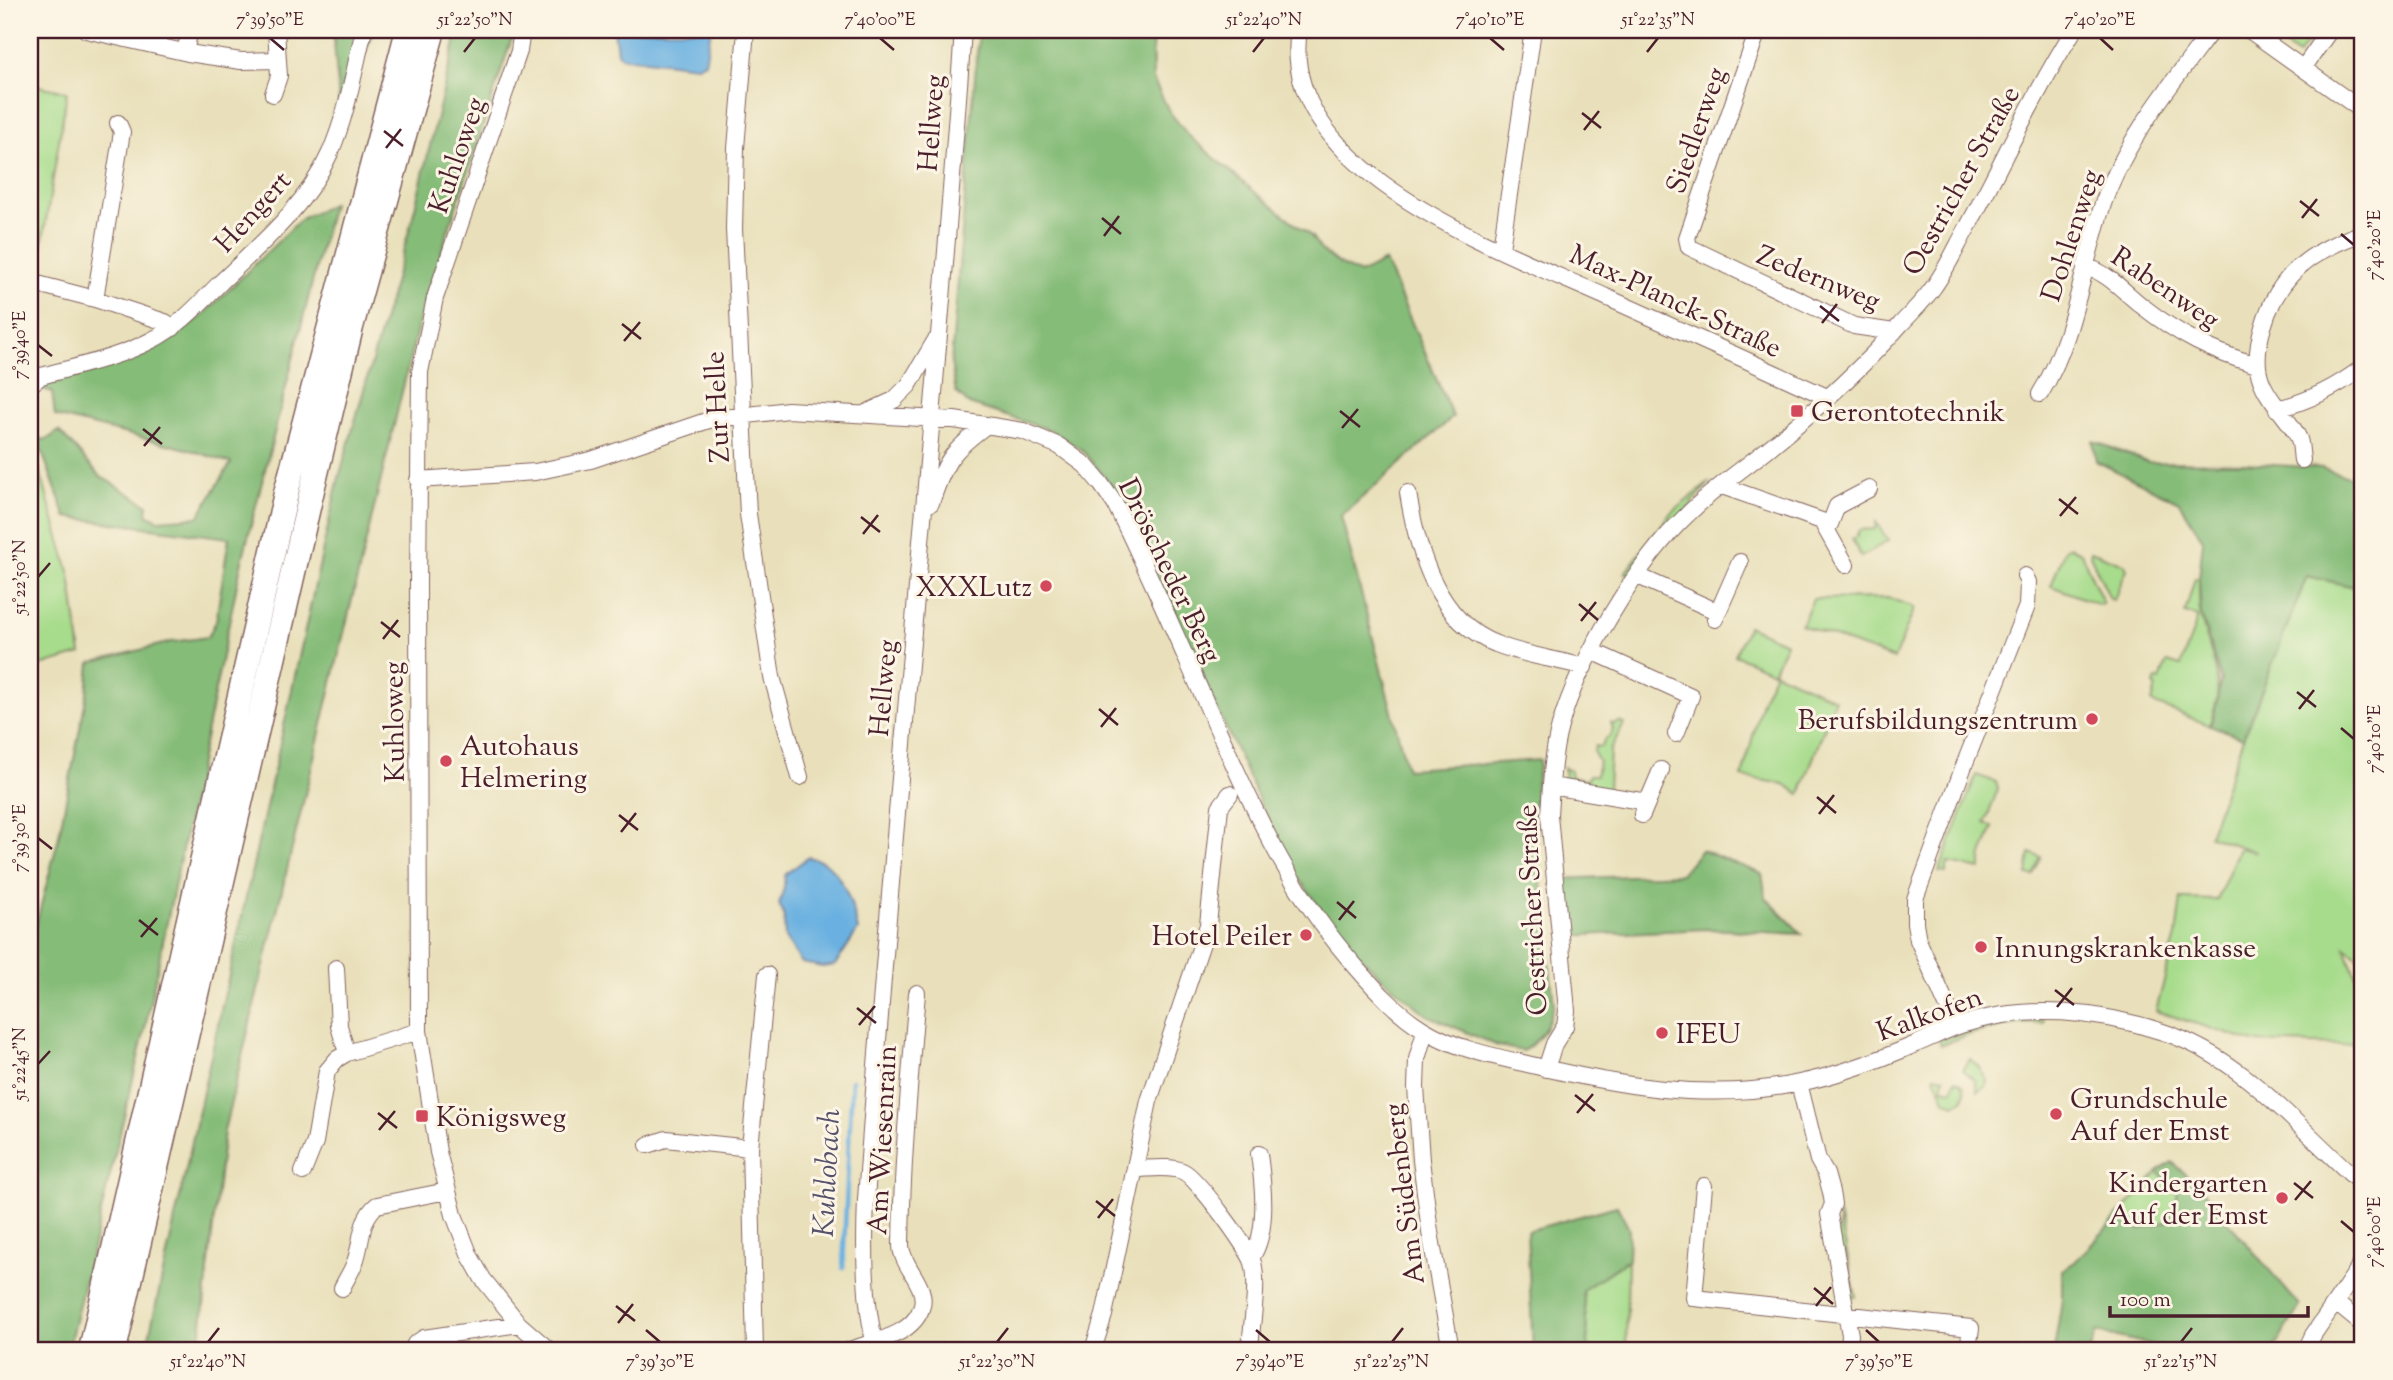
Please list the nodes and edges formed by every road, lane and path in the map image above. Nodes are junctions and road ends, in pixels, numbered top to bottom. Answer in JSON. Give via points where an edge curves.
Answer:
{"nodes":[{"id":1,"x":86,"y":30,"type":"edge"},
{"id":2,"x":190,"y":30,"type":"edge"},
{"id":3,"x":276,"y":30,"type":"edge"},
{"id":4,"x":364,"y":30,"type":"edge"},
{"id":5,"x":408,"y":30,"type":"edge"},
{"id":6,"x":433,"y":30,"type":"edge"},
{"id":7,"x":522,"y":30,"type":"edge"},
{"id":8,"x":746,"y":30,"type":"edge"},
{"id":9,"x":963,"y":30,"type":"edge"},
{"id":10,"x":1299,"y":30,"type":"edge"},
{"id":11,"x":1533,"y":30,"type":"edge"},
{"id":12,"x":1758,"y":30,"type":"edge"},
{"id":13,"x":2074,"y":30,"type":"edge"},
{"id":14,"x":2212,"y":30,"type":"edge"},
{"id":15,"x":2249,"y":30,"type":"edge"},
{"id":16,"x":2330,"y":30,"type":"edge"},
{"id":17,"x":186,"y":52,"type":"junction"},
{"id":18,"x":278,"y":60,"type":"junction"},
{"id":19,"x":2304,"y":67,"type":"junction"},
{"id":20,"x":273,"y":94,"type":"dead end"},
{"id":21,"x":2363,"y":111,"type":"edge"},
{"id":22,"x":118,"y":122,"type":"dead end"},
{"id":23,"x":2363,"y":233,"type":"edge"},
{"id":24,"x":1689,"y":247,"type":"joint"},
{"id":25,"x":1501,"y":249,"type":"junction"},
{"id":26,"x":2085,"y":266,"type":"junction"},
{"id":27,"x":30,"y":282,"type":"edge"},
{"id":28,"x":95,"y":299,"type":"junction"},
{"id":29,"x":173,"y":328,"type":"junction"},
{"id":30,"x":1894,"y":332,"type":"junction"},
{"id":31,"x":938,"y":335,"type":"junction"},
{"id":32,"x":2258,"y":365,"type":"junction"},
{"id":33,"x":2363,"y":367,"type":"edge"},
{"id":34,"x":30,"y":385,"type":"edge"},
{"id":35,"x":2040,"y":394,"type":"dead end"},
{"id":36,"x":1829,"y":398,"type":"junction"},
{"id":37,"x":2277,"y":409,"type":"junction"},
{"id":38,"x":863,"y":414,"type":"junction"},
{"id":39,"x":743,"y":415,"type":"junction"},
{"id":40,"x":932,"y":419,"type":"junction"},
{"id":41,"x":987,"y":425,"type":"junction"},
{"id":42,"x":2302,"y":460,"type":"dead end"},
{"id":43,"x":418,"y":480,"type":"junction"},
{"id":44,"x":1722,"y":486,"type":"junction"},
{"id":45,"x":1869,"y":489,"type":"dead end"},
{"id":46,"x":1408,"y":494,"type":"dead end"},
{"id":47,"x":1822,"y":522,"type":"junction"},
{"id":48,"x":924,"y":524,"type":"junction"},
{"id":49,"x":1740,"y":562,"type":"dead end"},
{"id":50,"x":1846,"y":565,"type":"dead end"},
{"id":51,"x":1638,"y":576,"type":"junction"},
{"id":52,"x":2025,"y":576,"type":"dead end"},
{"id":53,"x":1592,"y":651,"type":"junction"},
{"id":54,"x":1584,"y":667,"type":"junction"},
{"id":55,"x":1676,"y":734,"type":"dead end"},
{"id":56,"x":1661,"y":770,"type":"dead end"},
{"id":57,"x":800,"y":777,"type":"dead end"},
{"id":58,"x":1551,"y":786,"type":"junction"},
{"id":59,"x":1230,"y":794,"type":"dead end"},
{"id":60,"x":336,"y":968,"type":"dead end"},
{"id":61,"x":767,"y":975,"type":"dead end"},
{"id":62,"x":917,"y":993,"type":"dead end"},
{"id":63,"x":1956,"y":1026,"type":"junction"},
{"id":64,"x":419,"y":1031,"type":"junction"},
{"id":65,"x":1426,"y":1031,"type":"junction"},
{"id":66,"x":347,"y":1053,"type":"junction"},
{"id":67,"x":1546,"y":1069,"type":"junction"},
{"id":68,"x":1799,"y":1083,"type":"junction"},
{"id":69,"x":648,"y":1145,"type":"dead end"},
{"id":70,"x":750,"y":1148,"type":"junction"},
{"id":71,"x":1259,"y":1154,"type":"dead end"},
{"id":72,"x":1136,"y":1169,"type":"junction"},
{"id":73,"x":303,"y":1172,"type":"dead end"},
{"id":74,"x":2363,"y":1185,"type":"edge"},
{"id":75,"x":1704,"y":1186,"type":"dead end"},
{"id":76,"x":447,"y":1191,"type":"junction"},
{"id":77,"x":1251,"y":1258,"type":"junction"},
{"id":78,"x":2363,"y":1262,"type":"edge"},
{"id":79,"x":342,"y":1288,"type":"dead end"},
{"id":80,"x":2336,"y":1303,"type":"junction"},
{"id":81,"x":1847,"y":1314,"type":"junction"},
{"id":82,"x":519,"y":1324,"type":"junction"},
{"id":83,"x":2363,"y":1325,"type":"edge"},
{"id":84,"x":875,"y":1346,"type":"edge"},
{"id":85,"x":90,"y":1350,"type":"edge"},
{"id":86,"x":114,"y":1350,"type":"edge"},
{"id":87,"x":412,"y":1350,"type":"edge"},
{"id":88,"x":549,"y":1350,"type":"edge"},
{"id":89,"x":755,"y":1350,"type":"edge"},
{"id":90,"x":850,"y":1350,"type":"edge"},
{"id":91,"x":1093,"y":1350,"type":"edge"},
{"id":92,"x":1250,"y":1350,"type":"edge"},
{"id":93,"x":1451,"y":1350,"type":"edge"},
{"id":94,"x":1849,"y":1350,"type":"edge"},
{"id":95,"x":1968,"y":1350,"type":"edge"},
{"id":96,"x":2306,"y":1350,"type":"edge"}],
"edges":[{"from":1,"to":17,"type":"street"},
{"from":2,"to":17,"type":"street"},
{"from":3,"to":18,"type":"street"},
{"from":4,"to":29,"type":"street","name":"Hengert","via":[[330,153],[302,200]]},
{"from":5,"to":85,"type":"highway","via":[[287,489]]},
{"from":6,"to":86,"type":"highway","via":[[351,327]]},
{"from":7,"to":43,"type":"street","name":"Kuhloweg","via":[[427,330],[420,372]]},
{"from":8,"to":39,"type":"street","name":"Zur Helle","via":[[734,229]]},
{"from":9,"to":31,"type":"street","name":"Hellweg"},
{"from":10,"to":25,"type":"street","name":"Max-Planck-Straße","via":[[1299,75],[1325,129],[1410,204]]},
{"from":11,"to":25,"type":"street"},
{"from":12,"to":24,"type":"street","name":"Siedlerweg","via":[[1686,238]]},
{"from":13,"to":30,"type":"street","name":"Oestricher Straße","via":[[1935,285]]},
{"from":14,"to":26,"type":"street","name":"Dohlenweg","via":[[2154,108],[2118,170]]},
{"from":15,"to":19,"type":"street"},
{"from":16,"to":19,"type":"street"},
{"from":17,"to":18,"type":"street","via":[[241,61]]},
{"from":18,"to":20,"type":"street"},
{"from":19,"to":21,"type":"street"},
{"from":22,"to":28,"type":"street","via":[[122,132]]},
{"from":23,"to":32,"type":"street","via":[[2308,258],[2279,288],[2261,333]]},
{"from":24,"to":30,"type":"street","name":"Zedernweg","via":[[1854,326]]},
{"from":25,"to":36,"type":"street","name":"Max-Planck-Straße"},
{"from":26,"to":32,"type":"street","name":"Rabenweg","via":[[2100,270],[2192,340]]},
{"from":26,"to":35,"type":"street","name":"Dohlenweg","via":[[2061,350]]},
{"from":27,"to":28,"type":"street"},
{"from":28,"to":29,"type":"street"},
{"from":29,"to":34,"type":"street","name":"Hengert","via":[[150,341],[41,376]]},
{"from":30,"to":36,"type":"street","name":"Oestricher Straße"},
{"from":31,"to":38,"type":"street","via":[[909,385],[894,400]]},
{"from":31,"to":40,"type":"street","name":"Hellweg"},
{"from":32,"to":37,"type":"street","via":[[2265,391]]},
{"from":33,"to":37,"type":"street","via":[[2312,399]]},
{"from":36,"to":44,"type":"street","name":"Oestricher Straße"},
{"from":37,"to":42,"type":"street","via":[[2299,439]]},
{"from":38,"to":39,"type":"street","name":"Dröscheder Berg","via":[[788,410]]},
{"from":38,"to":40,"type":"street","name":"Dröscheder Berg"},
{"from":39,"to":43,"type":"street","name":"Dröscheder Berg","via":[[709,420],[591,460],[535,471]]},
{"from":39,"to":57,"type":"street","name":"Zur Helle","via":[[748,513],[772,677]]},
{"from":40,"to":41,"type":"street","name":"Dröscheder Berg"},
{"from":40,"to":48,"type":"street","name":"Hellweg"},
{"from":41,"to":48,"type":"street","via":[[953,453]]},
{"from":41,"to":65,"type":"street","name":"Dröscheder Berg","via":[[1023,431],[1059,446],[1101,484],[1123,521],[1283,867],[1359,971]]},
{"from":43,"to":64,"type":"street","name":"Kuhloweg"},
{"from":44,"to":47,"type":"street"},
{"from":44,"to":51,"type":"street","name":"Oestricher Straße","via":[[1666,536]]},
{"from":45,"to":47,"type":"street","via":[[1837,506],[1830,524]]},
{"from":46,"to":54,"type":"street","via":[[1412,521],[1437,591],[1448,608],[1494,644]]},
{"from":47,"to":50,"type":"street"},
{"from":48,"to":84,"type":"street","name":"Hellweg","via":[[866,1200],[864,1245]]},
{"from":49,"to":51,"type":"street","via":[[1716,617]]},
{"from":51,"to":53,"type":"street","name":"Oestricher Straße"},
{"from":52,"to":63,"type":"street","via":[[2027,606],[1915,899],[1918,940]]},
{"from":53,"to":54,"type":"street","name":"Oestricher Straße"},
{"from":53,"to":55,"type":"street","via":[[1691,696]]},
{"from":54,"to":58,"type":"street","name":"Oestricher Straße","via":[[1560,727]]},
{"from":56,"to":58,"type":"street","name":"Oestricher Straße","via":[[1644,808]]},
{"from":58,"to":67,"type":"street","name":"Oestricher Straße","via":[[1549,816],[1567,1011],[1566,1026]]},
{"from":59,"to":72,"type":"street","via":[[1220,807],[1208,925],[1149,1101]]},
{"from":60,"to":66,"type":"street","via":[[339,1026]]},
{"from":61,"to":70,"type":"street"},
{"from":62,"to":84,"type":"street","name":"Am Wiesenrain","via":[[901,1251],[922,1295],[922,1307],[916,1320]]},
{"from":63,"to":68,"type":"street","name":"Kalkofen","via":[[1856,1067]]},
{"from":63,"to":74,"type":"street","name":"Kalkofen","via":[[2008,1013],[2050,1012],[2089,1015],[2165,1032],[2241,1072]]},
{"from":64,"to":66,"type":"street"},
{"from":64,"to":76,"type":"street","name":"Kuhloweg"},
{"from":65,"to":67,"type":"street","via":[[1468,1050]]},
{"from":65,"to":93,"type":"street","name":"Am Südenberg","via":[[1416,1087],[1421,1160]]},
{"from":66,"to":73,"type":"street","via":[[327,1071],[315,1142]]},
{"from":67,"to":68,"type":"street","name":"Kalkofen","via":[[1693,1092]]},
{"from":68,"to":81,"type":"street","via":[[1831,1192],[1829,1214]]},
{"from":69,"to":70,"type":"street","via":[[666,1139]]},
{"from":70,"to":89,"type":"street"},
{"from":71,"to":77,"type":"street","via":[[1262,1231],[1259,1248]]},
{"from":72,"to":77,"type":"street","via":[[1188,1173]]},
{"from":72,"to":91,"type":"street"},
{"from":75,"to":81,"type":"street","via":[[1693,1298]]},
{"from":76,"to":79,"type":"street","via":[[377,1205],[364,1220],[355,1262]]},
{"from":76,"to":82,"type":"street","name":"Kuhloweg","via":[[470,1256]]},
{"from":77,"to":92,"type":"street"},
{"from":78,"to":80,"type":"street"},
{"from":80,"to":83,"type":"street"},
{"from":80,"to":96,"type":"street"},
{"from":81,"to":94,"type":"street"},
{"from":81,"to":95,"type":"street","via":[[1970,1328]]},
{"from":82,"to":87,"type":"street","via":[[424,1338]]},
{"from":82,"to":88,"type":"street","name":"Kuhloweg"},
{"from":84,"to":90,"type":"street"}]}
